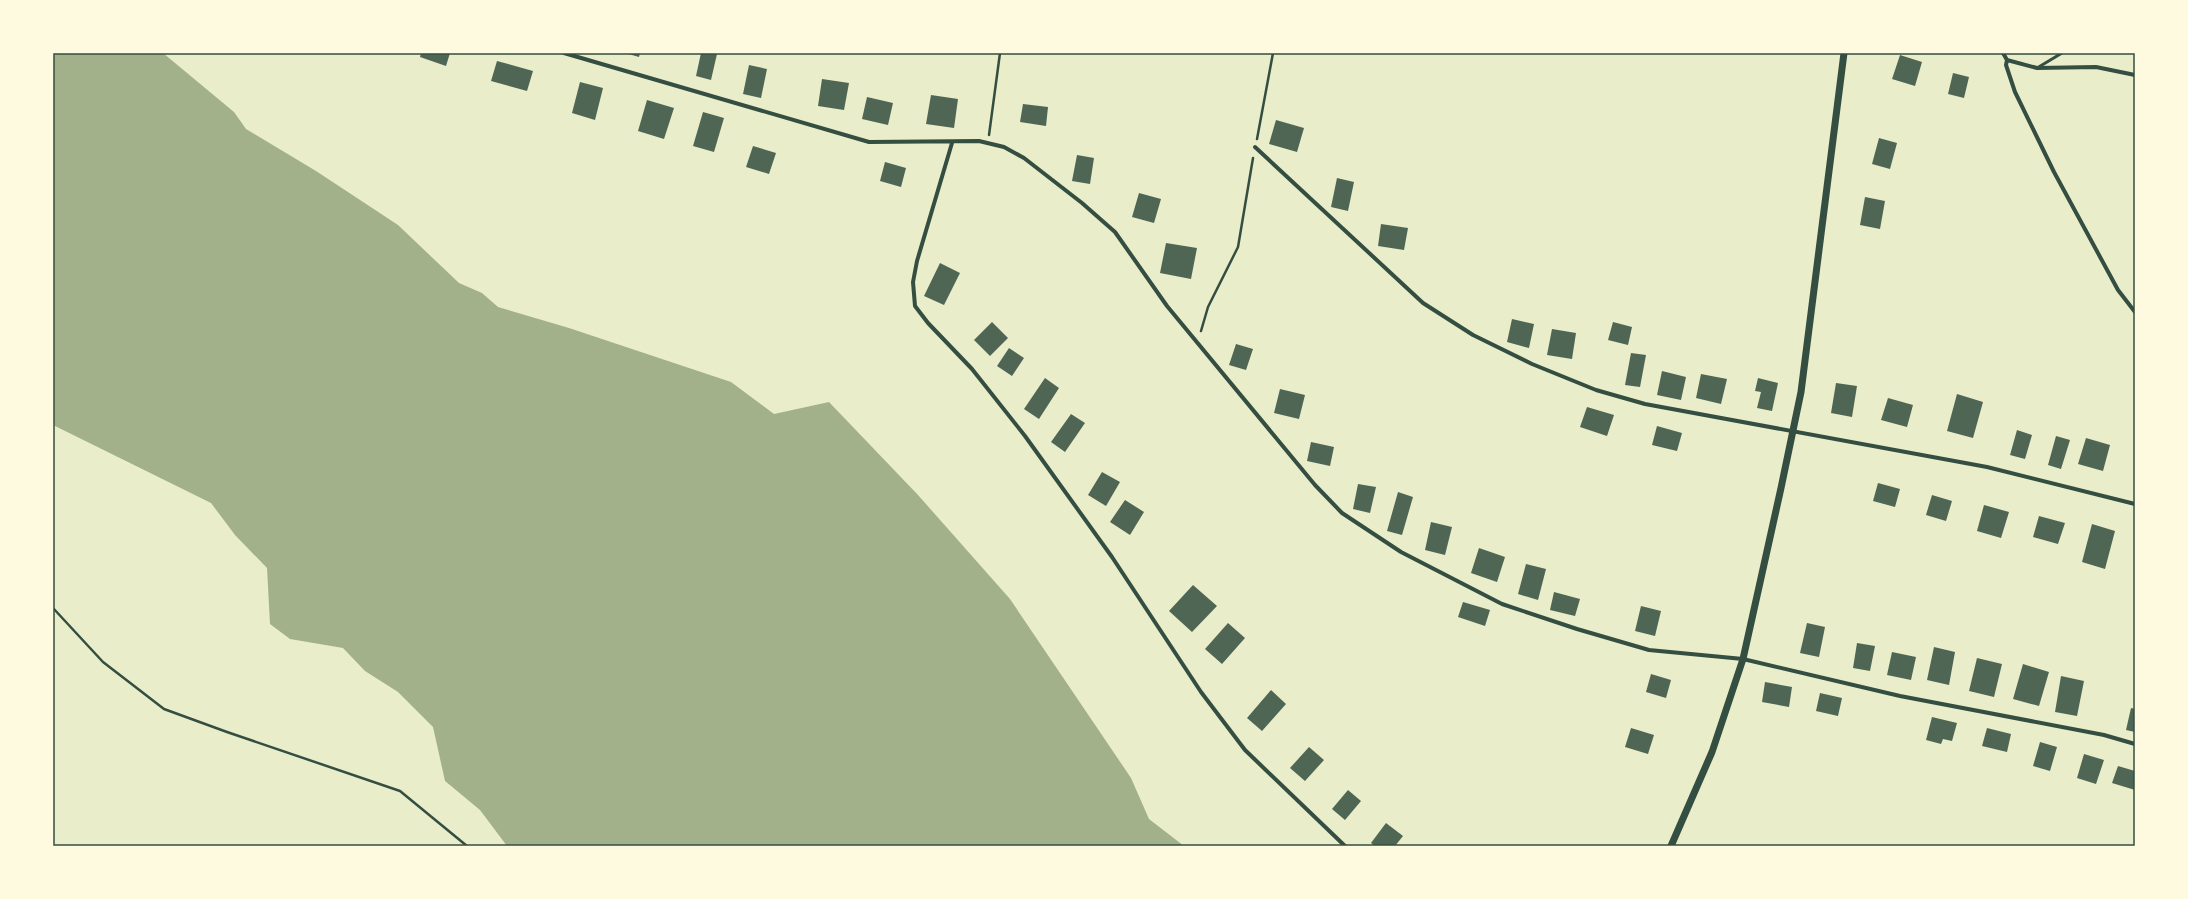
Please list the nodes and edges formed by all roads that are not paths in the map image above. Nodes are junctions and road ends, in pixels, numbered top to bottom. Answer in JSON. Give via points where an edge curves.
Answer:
{"nodes":[{"id":1,"x":564,"y":53,"type":"edge"},
{"id":2,"x":1844,"y":53,"type":"edge"},
{"id":3,"x":2003,"y":53,"type":"edge"},
{"id":4,"x":2062,"y":53,"type":"edge"},
{"id":5,"x":2007,"y":60,"type":"junction"},
{"id":6,"x":2036,"y":68,"type":"junction"},
{"id":7,"x":2135,"y":75,"type":"edge"},
{"id":8,"x":952,"y":143,"type":"junction"},
{"id":9,"x":1255,"y":147,"type":"road end"},
{"id":10,"x":2135,"y":312,"type":"edge"},
{"id":11,"x":1794,"y":430,"type":"junction"},
{"id":12,"x":2135,"y":504,"type":"edge"},
{"id":13,"x":1742,"y":659,"type":"junction"},
{"id":14,"x":2135,"y":744,"type":"edge"},
{"id":15,"x":1345,"y":846,"type":"edge"},
{"id":16,"x":1671,"y":846,"type":"edge"}],
"edges":[{"from":1,"to":8,"type":"street","via":[[869,142]]},
{"from":2,"to":11,"type":"street","via":[[1816,286]]},
{"from":3,"to":5,"type":"street"},
{"from":4,"to":6,"type":"lane"},
{"from":5,"to":6,"type":"street"},
{"from":5,"to":10,"type":"street","via":[[2006,65],[2015,92],[2054,172],[2118,290]]},
{"from":6,"to":7,"type":"street","via":[[2096,67]]},
{"from":8,"to":13,"type":"street","via":[[979,141],[1004,147],[1024,158],[1115,232],[1167,306],[1326,497],[1342,513],[1401,552],[1502,604],[1577,629],[1649,650]]},
{"from":8,"to":15,"type":"street","via":[[917,260],[913,282],[915,306],[972,369],[1025,436],[1245,750]]},
{"from":9,"to":11,"type":"street","via":[[1423,303],[1473,335],[1532,364],[1596,390],[1645,404]]},
{"from":11,"to":12,"type":"street","via":[[1987,467]]},
{"from":11,"to":13,"type":"street"},
{"from":13,"to":14,"type":"street","via":[[1900,696],[2104,735]]},
{"from":13,"to":16,"type":"street","via":[[1712,752]]}]}
